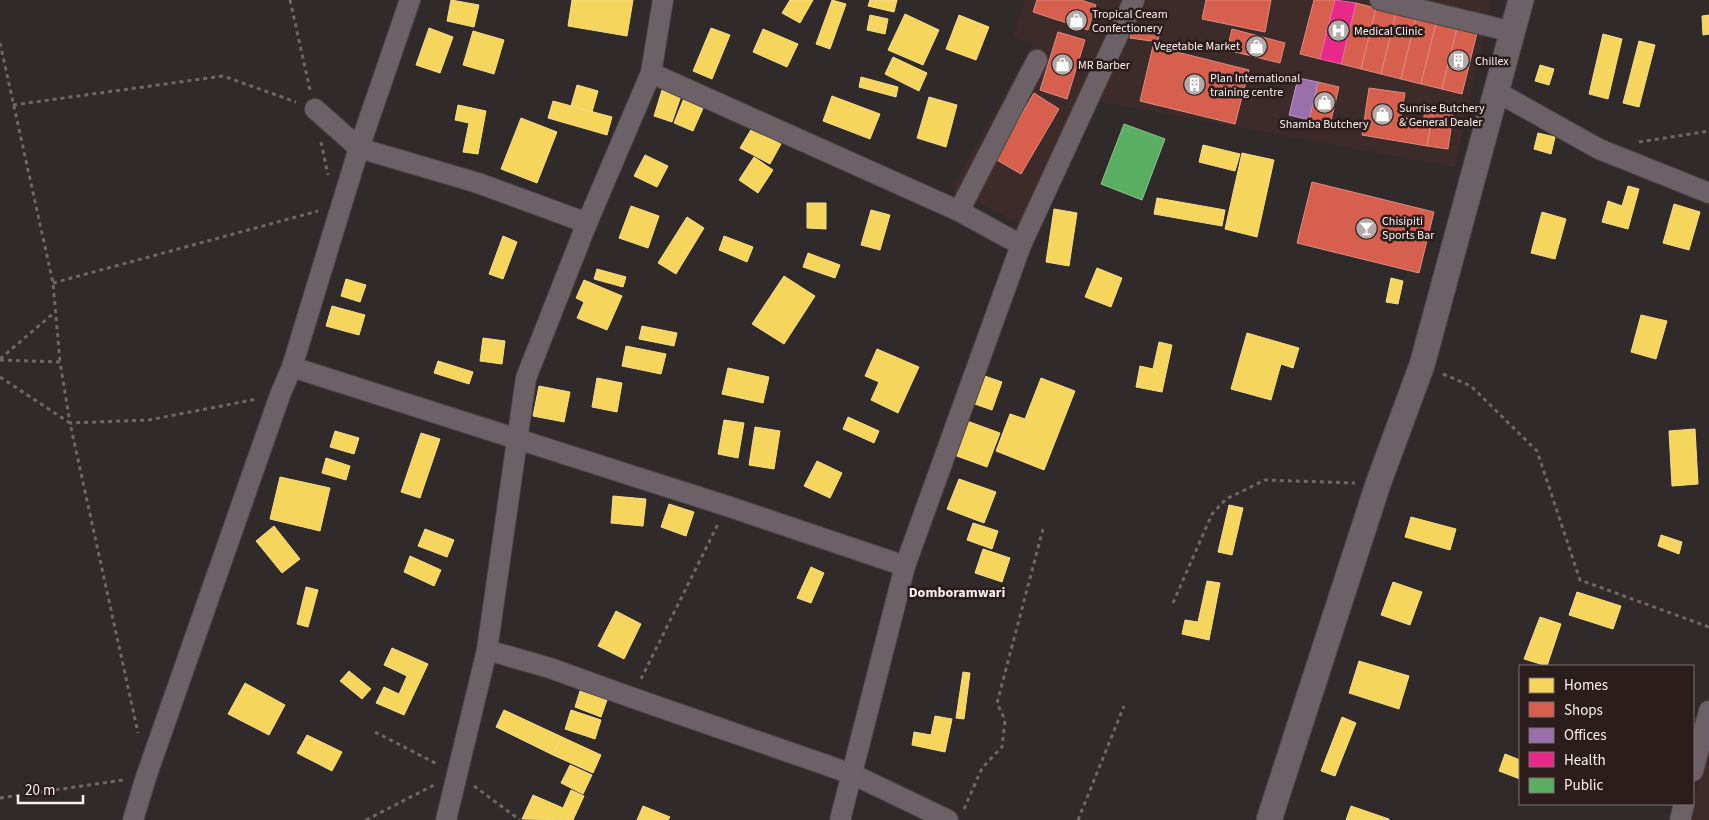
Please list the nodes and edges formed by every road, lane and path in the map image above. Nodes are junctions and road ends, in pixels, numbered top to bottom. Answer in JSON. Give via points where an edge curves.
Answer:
{"nodes":[{"id":1,"x":410,"y":0,"type":"edge"},
{"id":2,"x":662,"y":0,"type":"edge"},
{"id":3,"x":1134,"y":0,"type":"edge"},
{"id":4,"x":1380,"y":0,"type":"edge"},
{"id":5,"x":1521,"y":0,"type":"edge"},
{"id":6,"x":1513,"y":32,"type":"junction"},
{"id":7,"x":0,"y":43,"type":"edge"},
{"id":8,"x":1038,"y":60,"type":"dead end"},
{"id":9,"x":651,"y":73,"type":"junction"},
{"id":10,"x":1497,"y":92,"type":"junction"},
{"id":11,"x":13,"y":105,"type":"junction"},
{"id":12,"x":315,"y":109,"type":"joint"},
{"id":13,"x":1709,"y":131,"type":"edge"},
{"id":14,"x":1635,"y":143,"type":"dead end"},
{"id":15,"x":359,"y":148,"type":"junction"},
{"id":16,"x":1709,"y":193,"type":"edge"},
{"id":17,"x":325,"y":210,"type":"dead end"},
{"id":18,"x":959,"y":211,"type":"junction"},
{"id":19,"x":588,"y":223,"type":"junction"},
{"id":20,"x":1021,"y":245,"type":"junction"},
{"id":21,"x":54,"y":283,"type":"junction"},
{"id":22,"x":55,"y":311,"type":"junction"},
{"id":23,"x":0,"y":359,"type":"edge"},
{"id":24,"x":60,"y":362,"type":"junction"},
{"id":25,"x":1422,"y":365,"type":"junction"},
{"id":26,"x":292,"y":367,"type":"junction"},
{"id":27,"x":0,"y":377,"type":"edge"},
{"id":28,"x":280,"y":395,"type":"junction"},
{"id":29,"x":70,"y":422,"type":"junction"},
{"id":30,"x":516,"y":438,"type":"junction"},
{"id":31,"x":1378,"y":484,"type":"junction"},
{"id":32,"x":727,"y":506,"type":"junction"},
{"id":33,"x":1044,"y":529,"type":"dead end"},
{"id":34,"x":905,"y":566,"type":"junction"},
{"id":35,"x":1173,"y":603,"type":"dead end"},
{"id":36,"x":1709,"y":627,"type":"edge"},
{"id":37,"x":487,"y":650,"type":"junction"},
{"id":38,"x":633,"y":698,"type":"junction"},
{"id":39,"x":1124,"y":706,"type":"dead end"},
{"id":40,"x":1709,"y":711,"type":"edge"},
{"id":41,"x":375,"y":732,"type":"dead end"},
{"id":42,"x":140,"y":740,"type":"dead end"},
{"id":43,"x":1694,"y":767,"type":"edge"},
{"id":44,"x":457,"y":774,"type":"junction"},
{"id":45,"x":852,"y":774,"type":"junction"},
{"id":46,"x":146,"y":777,"type":"junction"},
{"id":47,"x":0,"y":798,"type":"edge"},
{"id":48,"x":1684,"y":805,"type":"edge"},
{"id":49,"x":956,"y":816,"type":"edge"},
{"id":50,"x":133,"y":820,"type":"edge"},
{"id":51,"x":366,"y":820,"type":"edge"},
{"id":52,"x":446,"y":820,"type":"edge"},
{"id":53,"x":520,"y":820,"type":"edge"},
{"id":54,"x":840,"y":820,"type":"edge"},
{"id":55,"x":1078,"y":820,"type":"edge"},
{"id":56,"x":1269,"y":820,"type":"edge"},
{"id":57,"x":1680,"y":820,"type":"edge"}],
"edges":[{"from":1,"to":15,"type":"street"},
{"from":2,"to":9,"type":"street"},
{"from":3,"to":20,"type":"street"},
{"from":4,"to":6,"type":"street"},
{"from":5,"to":6,"type":"street"},
{"from":6,"to":10,"type":"street"},
{"from":7,"to":11,"type":"path"},
{"from":8,"to":18,"type":"street"},
{"from":9,"to":18,"type":"street"},
{"from":9,"to":19,"type":"street"},
{"from":10,"to":16,"type":"street","via":[[1599,149]]},
{"from":10,"to":25,"type":"street"},
{"from":11,"to":12,"type":"path","via":[[224,76]]},
{"from":11,"to":21,"type":"path"},
{"from":12,"to":15,"type":"street"},
{"from":13,"to":14,"type":"path"},
{"from":15,"to":19,"type":"street","via":[[478,184]]},
{"from":15,"to":26,"type":"street"},
{"from":17,"to":21,"type":"path"},
{"from":18,"to":20,"type":"street"},
{"from":19,"to":30,"type":"street","via":[[526,378]]},
{"from":20,"to":34,"type":"street"},
{"from":21,"to":22,"type":"path"},
{"from":22,"to":23,"type":"path"},
{"from":22,"to":24,"type":"path"},
{"from":23,"to":24,"type":"path"},
{"from":24,"to":29,"type":"path"},
{"from":25,"to":31,"type":"street"},
{"from":25,"to":36,"type":"path","via":[[1471,386],[1537,451],[1580,580]]},
{"from":26,"to":28,"type":"street"},
{"from":26,"to":30,"type":"street"},
{"from":27,"to":29,"type":"path"},
{"from":28,"to":29,"type":"path","via":[[149,420]]},
{"from":28,"to":46,"type":"street"},
{"from":29,"to":42,"type":"path"},
{"from":30,"to":32,"type":"street"},
{"from":30,"to":37,"type":"street"},
{"from":31,"to":35,"type":"path","via":[[1265,480],[1226,499],[1212,514]]},
{"from":31,"to":56,"type":"street"},
{"from":32,"to":34,"type":"street"},
{"from":32,"to":38,"type":"path"},
{"from":33,"to":49,"type":"path","via":[[997,704],[1005,720],[1002,747],[982,768]]},
{"from":34,"to":45,"type":"street"},
{"from":37,"to":38,"type":"street","via":[[550,668]]},
{"from":37,"to":44,"type":"street"},
{"from":38,"to":45,"type":"street"},
{"from":39,"to":55,"type":"path"},
{"from":40,"to":43,"type":"street"},
{"from":41,"to":44,"type":"path"},
{"from":44,"to":51,"type":"path"},
{"from":44,"to":52,"type":"street"},
{"from":44,"to":53,"type":"path"},
{"from":45,"to":49,"type":"street"},
{"from":45,"to":54,"type":"street"},
{"from":46,"to":47,"type":"path"},
{"from":46,"to":50,"type":"street"},
{"from":48,"to":57,"type":"street"}]}
